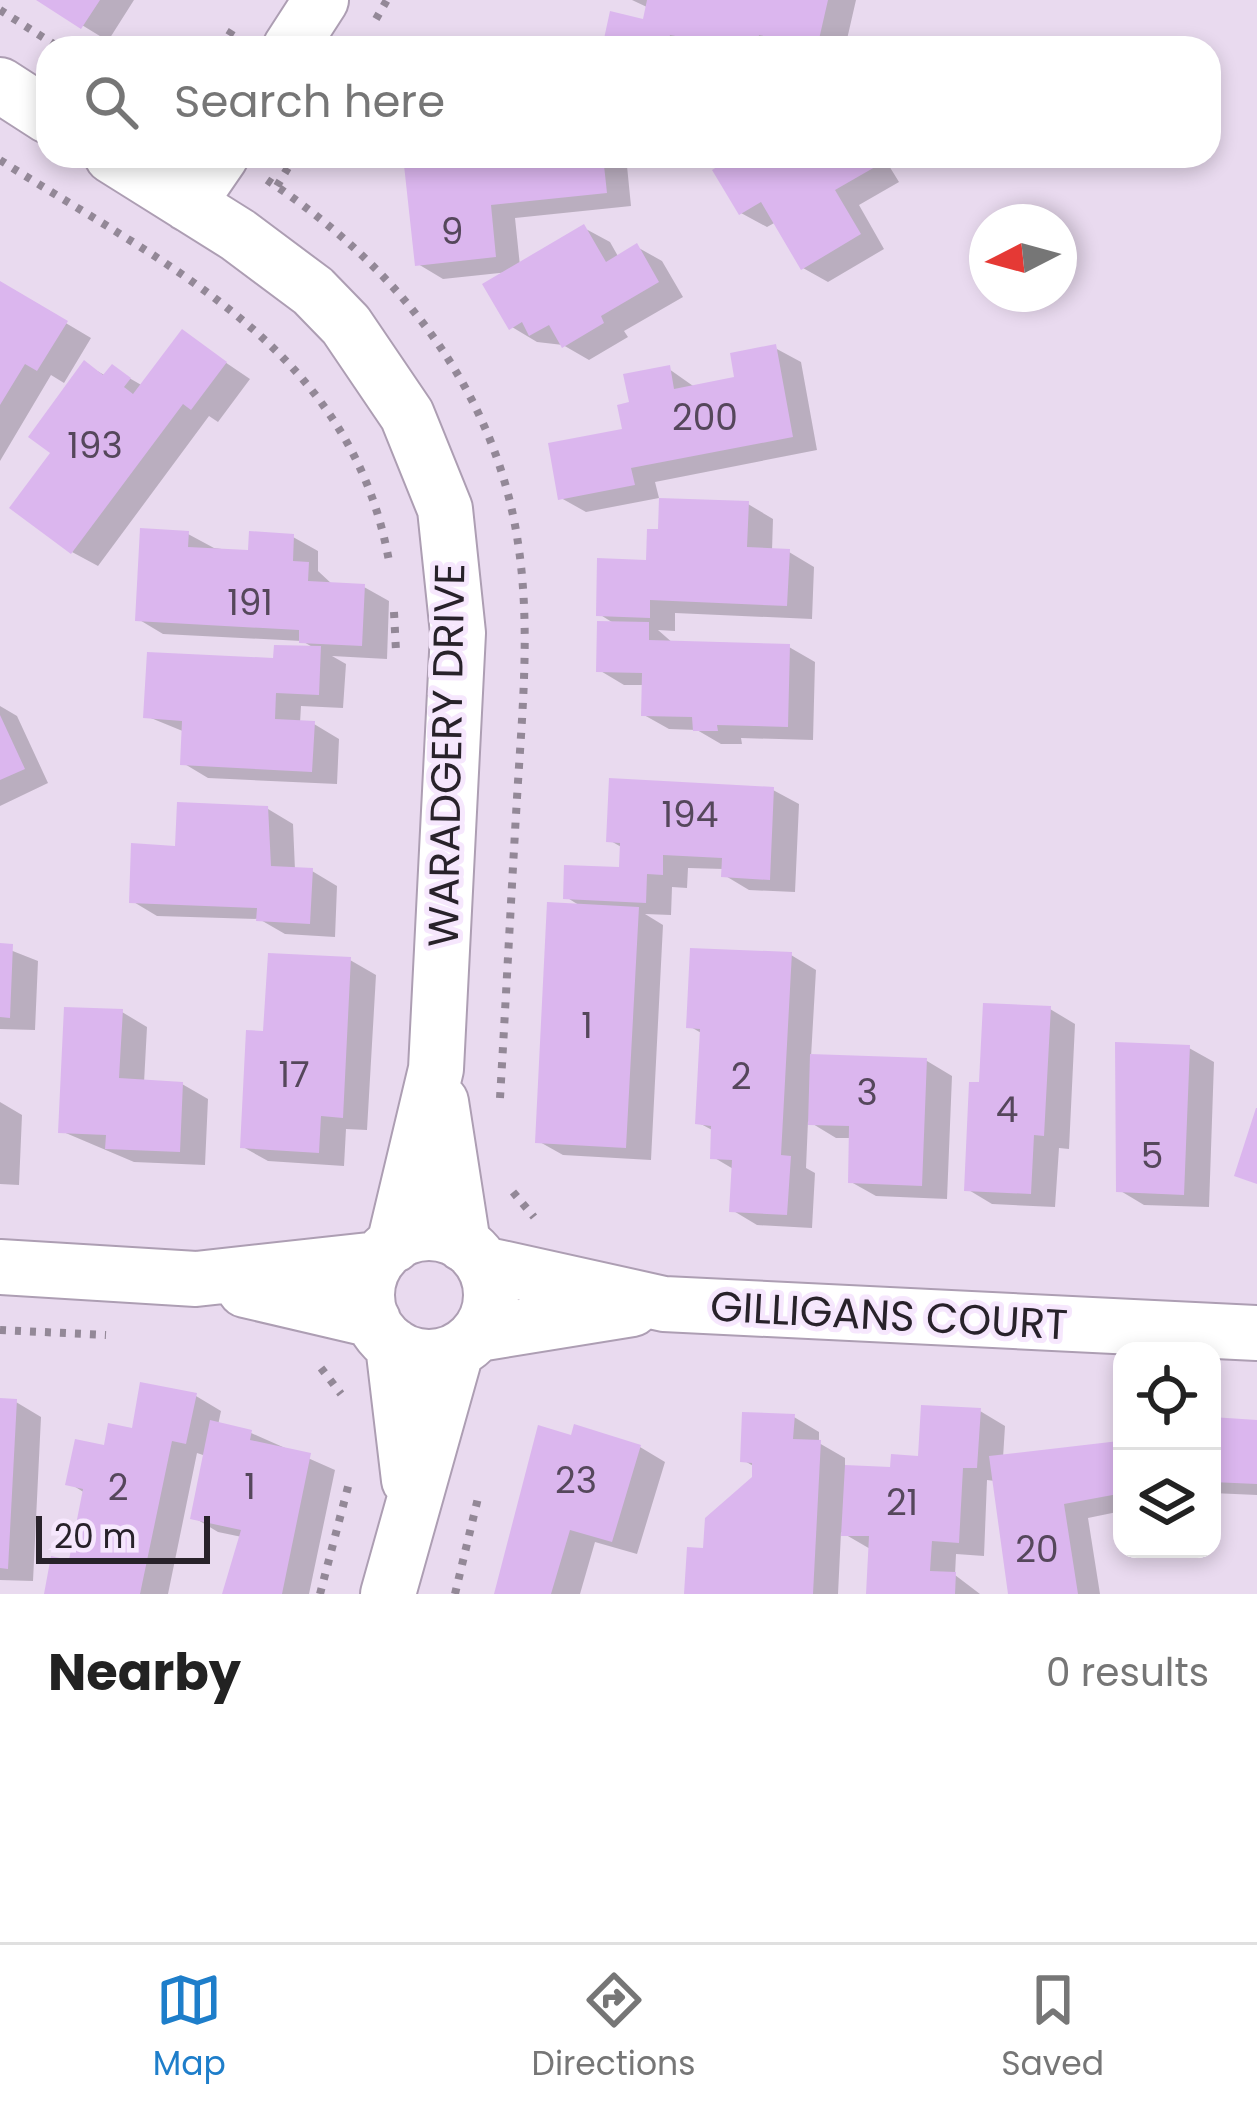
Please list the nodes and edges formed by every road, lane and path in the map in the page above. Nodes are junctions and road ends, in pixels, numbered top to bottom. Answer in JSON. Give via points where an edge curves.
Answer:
{"nodes":[{"id":1,"x":321,"y":0,"type":"edge"},
{"id":2,"x":0,"y":10,"type":"edge"},
{"id":3,"x":41,"y":36,"type":"edge"},
{"id":4,"x":298,"y":36,"type":"edge"},
{"id":5,"x":0,"y":86,"type":"edge"},
{"id":6,"x":36,"y":108,"type":"edge"},
{"id":7,"x":0,"y":160,"type":"edge"},
{"id":8,"x":131,"y":168,"type":"edge"},
{"id":9,"x":212,"y":168,"type":"edge"},
{"id":10,"x":288,"y":168,"type":"edge"},
{"id":11,"x":277,"y":186,"type":"dead end"},
{"id":12,"x":188,"y":204,"type":"junction"},
{"id":13,"x":392,"y":580,"type":"dead end"},
{"id":14,"x":393,"y":600,"type":"dead end"},
{"id":15,"x":395,"y":658,"type":"dead end"},
{"id":16,"x":436,"y":1070,"type":"junction"},
{"id":17,"x":386,"y":1252,"type":"junction"},
{"id":18,"x":473,"y":1254,"type":"junction"},
{"id":19,"x":0,"y":1267,"type":"edge"},
{"id":20,"x":196,"y":1279,"type":"junction"},
{"id":21,"x":664,"y":1304,"type":"junction"},
{"id":22,"x":0,"y":1330,"type":"edge"},
{"id":23,"x":383,"y":1332,"type":"junction"},
{"id":24,"x":1257,"y":1333,"type":"edge"},
{"id":25,"x":119,"y":1336,"type":"dead end"},
{"id":26,"x":467,"y":1343,"type":"junction"},
{"id":27,"x":304,"y":1357,"type":"dead end"},
{"id":28,"x":319,"y":1364,"type":"dead end"},
{"id":29,"x":341,"y":1395,"type":"dead end"},
{"id":30,"x":348,"y":1405,"type":"dead end"},
{"id":31,"x":351,"y":1472,"type":"dead end"},
{"id":32,"x":412,"y":1500,"type":"junction"},
{"id":33,"x":320,"y":1594,"type":"edge"},
{"id":34,"x":388,"y":1594,"type":"edge"}],
"edges":[{"from":1,"to":4,"type":"street"},
{"from":2,"to":3,"type":"path"},
{"from":5,"to":6,"type":"street"},
{"from":7,"to":13,"type":"path","via":[[273,342],[334,417],[365,472]]},
{"from":8,"to":12,"type":"street","name":"WARADGERY DRIVE"},
{"from":9,"to":12,"type":"street"},
{"from":10,"to":11,"type":"path"},
{"from":12,"to":16,"type":"street","name":"WARADGERY DRIVE","via":[[284,268],[346,325],[407,415],[445,509],[458,633]]},
{"from":14,"to":15,"type":"path"},
{"from":16,"to":17,"type":"street","name":"WARADGERY DRIVE"},
{"from":16,"to":18,"type":"street","name":"WARADGERY DRIVE"},
{"from":17,"to":18,"type":"street","via":[[428,1233]]},
{"from":17,"to":20,"type":"street"},
{"from":17,"to":23,"type":"street","via":[[369,1282]]},
{"from":18,"to":21,"type":"street","name":"GILLIGANS COURT"},
{"from":18,"to":26,"type":"street","via":[[492,1300]]},
{"from":19,"to":20,"type":"street"},
{"from":20,"to":23,"type":"street"},
{"from":21,"to":24,"type":"street","name":"GILLIGANS COURT"},
{"from":21,"to":26,"type":"street","name":"GILLIGANS COURT"},
{"from":22,"to":25,"type":"path"},
{"from":23,"to":26,"type":"street","via":[[424,1357]]},
{"from":23,"to":32,"type":"street"},
{"from":26,"to":32,"type":"street"},
{"from":27,"to":28,"type":"path"},
{"from":29,"to":30,"type":"path"},
{"from":31,"to":33,"type":"path"},
{"from":32,"to":34,"type":"street"}]}
